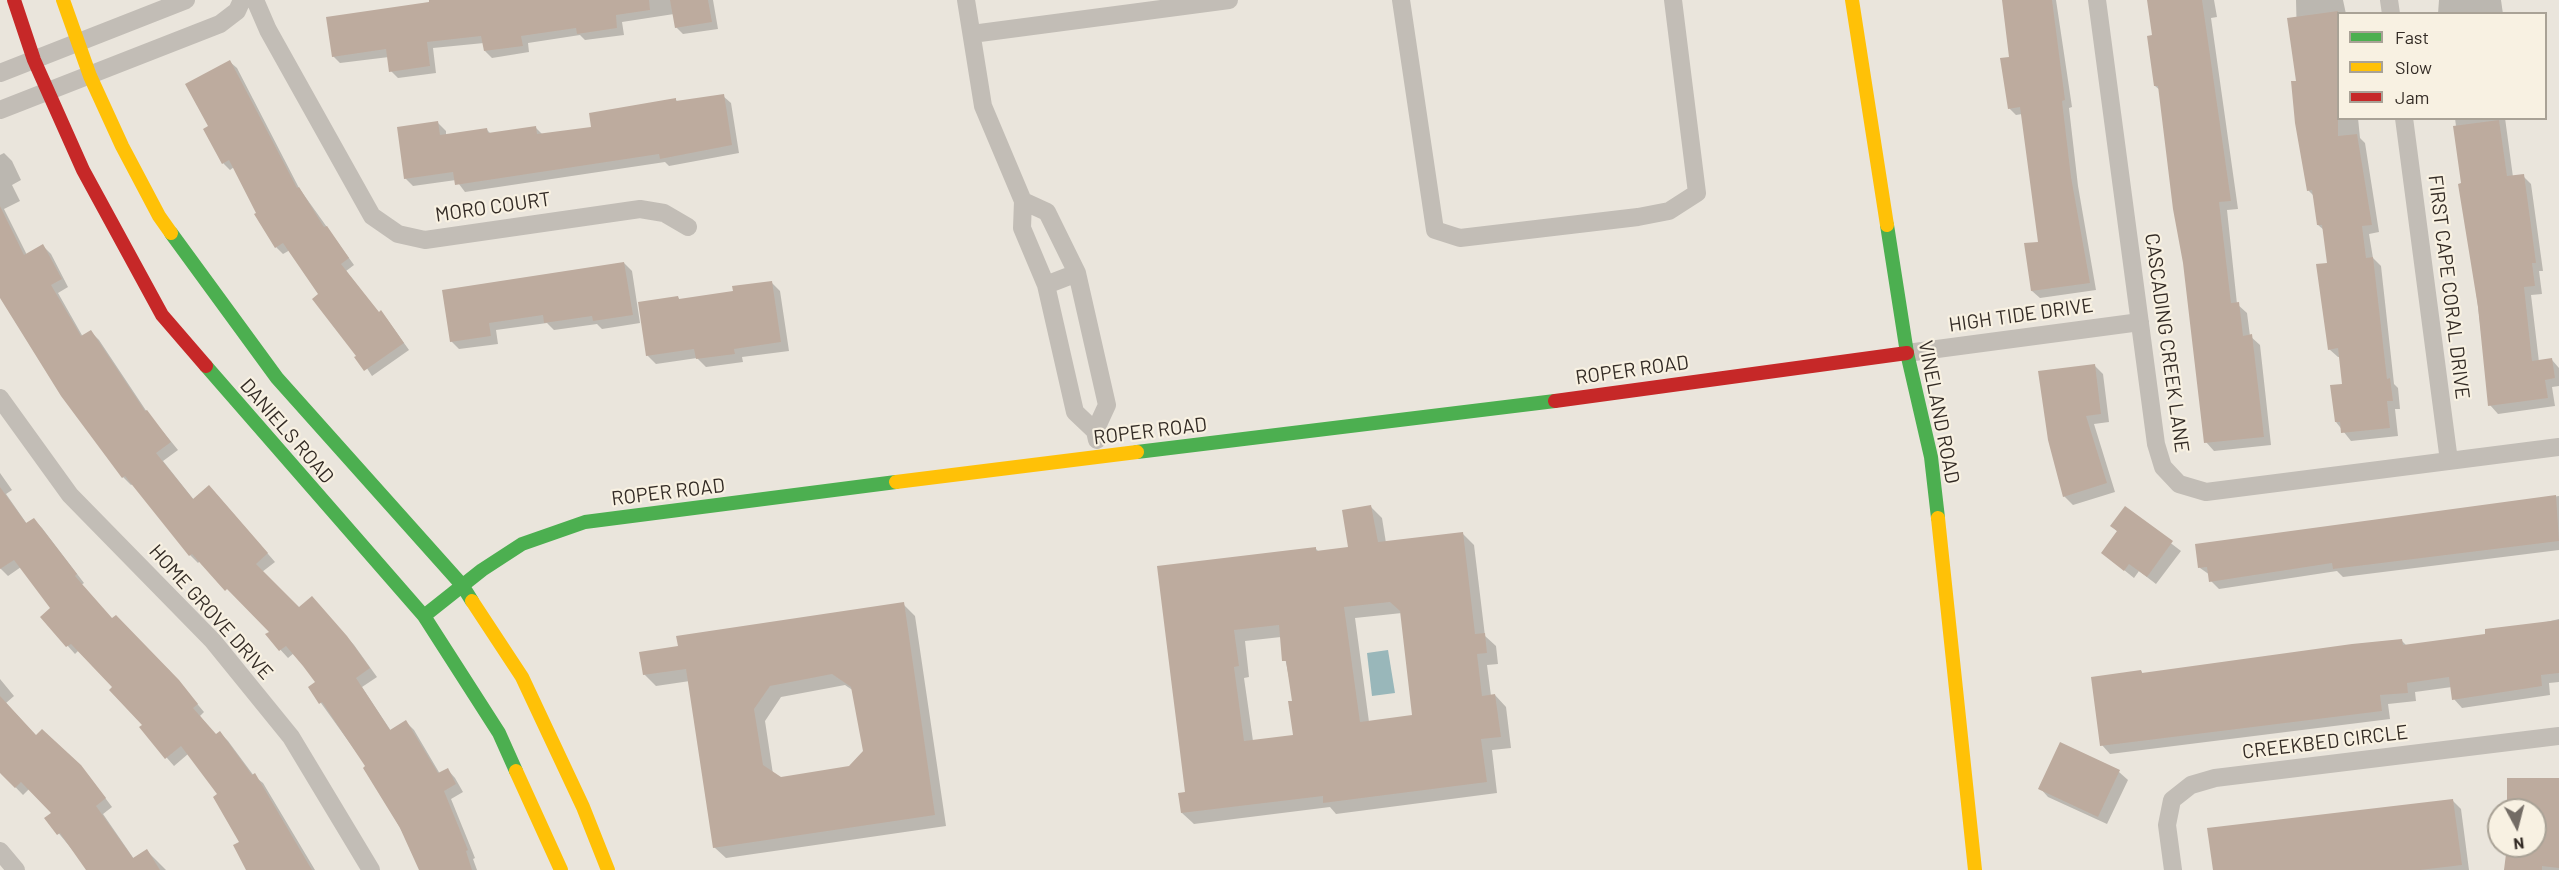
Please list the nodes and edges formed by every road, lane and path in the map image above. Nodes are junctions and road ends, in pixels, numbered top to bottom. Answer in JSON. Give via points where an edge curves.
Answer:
{"nodes":[{"id":1,"x":14,"y":0,"type":"edge"},
{"id":2,"x":63,"y":0,"type":"edge"},
{"id":3,"x":186,"y":0,"type":"edge"},
{"id":4,"x":242,"y":0,"type":"edge"},
{"id":5,"x":255,"y":0,"type":"edge"},
{"id":6,"x":966,"y":0,"type":"edge"},
{"id":7,"x":1229,"y":0,"type":"edge"},
{"id":8,"x":1401,"y":0,"type":"edge"},
{"id":9,"x":1673,"y":0,"type":"edge"},
{"id":10,"x":1852,"y":0,"type":"edge"},
{"id":11,"x":2097,"y":0,"type":"edge"},
{"id":12,"x":972,"y":34,"type":"junction"},
{"id":13,"x":77,"y":43,"type":"junction"},
{"id":14,"x":34,"y":60,"type":"junction"},
{"id":15,"x":0,"y":73,"type":"edge"},
{"id":16,"x":90,"y":76,"type":"junction"},
{"id":17,"x":47,"y":92,"type":"junction"},
{"id":18,"x":0,"y":110,"type":"edge"},
{"id":19,"x":2404,"y":120,"type":"edge"},
{"id":20,"x":1023,"y":201,"type":"junction"},
{"id":21,"x":688,"y":227,"type":"dead end"},
{"id":22,"x":1077,"y":273,"type":"junction"},
{"id":23,"x":1046,"y":285,"type":"junction"},
{"id":24,"x":2140,"y":322,"type":"junction"},
{"id":25,"x":1907,"y":353,"type":"junction"},
{"id":26,"x":0,"y":398,"type":"edge"},
{"id":27,"x":1095,"y":431,"type":"junction"},
{"id":28,"x":2559,"y":447,"type":"edge"},
{"id":29,"x":1099,"y":456,"type":"junction"},
{"id":30,"x":2449,"y":461,"type":"junction"},
{"id":31,"x":462,"y":585,"type":"junction"},
{"id":32,"x":424,"y":616,"type":"junction"},
{"id":33,"x":2559,"y":736,"type":"edge"},
{"id":34,"x":0,"y":851,"type":"edge"},
{"id":35,"x":16,"y":870,"type":"edge"},
{"id":36,"x":371,"y":870,"type":"edge"},
{"id":37,"x":561,"y":870,"type":"edge"},
{"id":38,"x":608,"y":870,"type":"edge"},
{"id":39,"x":1975,"y":870,"type":"edge"},
{"id":40,"x":2173,"y":870,"type":"edge"}],
"edges":[{"from":1,"to":14,"type":"main road","name":"DANIELS ROAD"},
{"from":2,"to":13,"type":"main road","name":"DANIELS ROAD"},
{"from":3,"to":13,"type":"street"},
{"from":4,"to":16,"type":"street","via":[[237,11],[220,24]]},
{"from":5,"to":21,"type":"street","name":"MORO COURT","via":[[372,216],[398,234],[425,240],[640,209],[664,213]]},
{"from":6,"to":12,"type":"street"},
{"from":7,"to":12,"type":"street"},
{"from":8,"to":9,"type":"street","via":[[1435,230],[1460,238],[1638,217],[1669,211],[1697,193]]},
{"from":10,"to":25,"type":"main road","name":"VINELAND ROAD"},
{"from":11,"to":24,"type":"street","name":"CASCADING CREEK LANE"},
{"from":12,"to":20,"type":"street","via":[[983,106]]},
{"from":13,"to":14,"type":"street"},
{"from":13,"to":16,"type":"main road","name":"DANIELS ROAD"},
{"from":14,"to":15,"type":"street"},
{"from":14,"to":17,"type":"main road","name":"DANIELS ROAD"},
{"from":16,"to":17,"type":"street"},
{"from":16,"to":31,"type":"main road","name":"DANIELS ROAD","via":[[159,216],[215,295],[277,378]]},
{"from":17,"to":18,"type":"street"},
{"from":17,"to":32,"type":"main road","name":"DANIELS ROAD","via":[[83,170],[162,315]]},
{"from":19,"to":30,"type":"street","name":"FIRST CAPE CORAL DRIVE"},
{"from":20,"to":22,"type":"street","via":[[1047,212]]},
{"from":20,"to":23,"type":"street","via":[[1022,228]]},
{"from":22,"to":23,"type":"street"},
{"from":22,"to":27,"type":"street","via":[[1107,405]]},
{"from":23,"to":27,"type":"street","via":[[1075,412]]},
{"from":24,"to":25,"type":"street","name":"HIGH TIDE DRIVE"},
{"from":24,"to":30,"type":"street","name":"CASCADING CREEK LANE","via":[[2156,444],[2163,467],[2179,484],[2206,492]]},
{"from":25,"to":29,"type":"main road","name":"ROPER ROAD","via":[[1484,411]]},
{"from":25,"to":39,"type":"main road","name":"VINELAND ROAD","via":[[1931,457]]},
{"from":26,"to":36,"type":"street","name":"HOME GROVE DRIVE","via":[[70,495],[213,642],[291,737]]},
{"from":27,"to":29,"type":"street"},
{"from":28,"to":30,"type":"street","name":"CASCADING CREEK LANE"},
{"from":29,"to":31,"type":"main road","name":"ROPER ROAD","via":[[585,522],[522,544]]},
{"from":31,"to":32,"type":"main road","name":"ROPER ROAD"},
{"from":31,"to":38,"type":"main road","name":"DANIELS ROAD","via":[[522,677]]},
{"from":32,"to":37,"type":"main road","name":"DANIELS ROAD","via":[[500,733]]},
{"from":33,"to":40,"type":"street","name":"CREEKBED CIRCLE","via":[[2215,778],[2191,785],[2172,800],[2167,825]]},
{"from":34,"to":35,"type":"street"}]}
